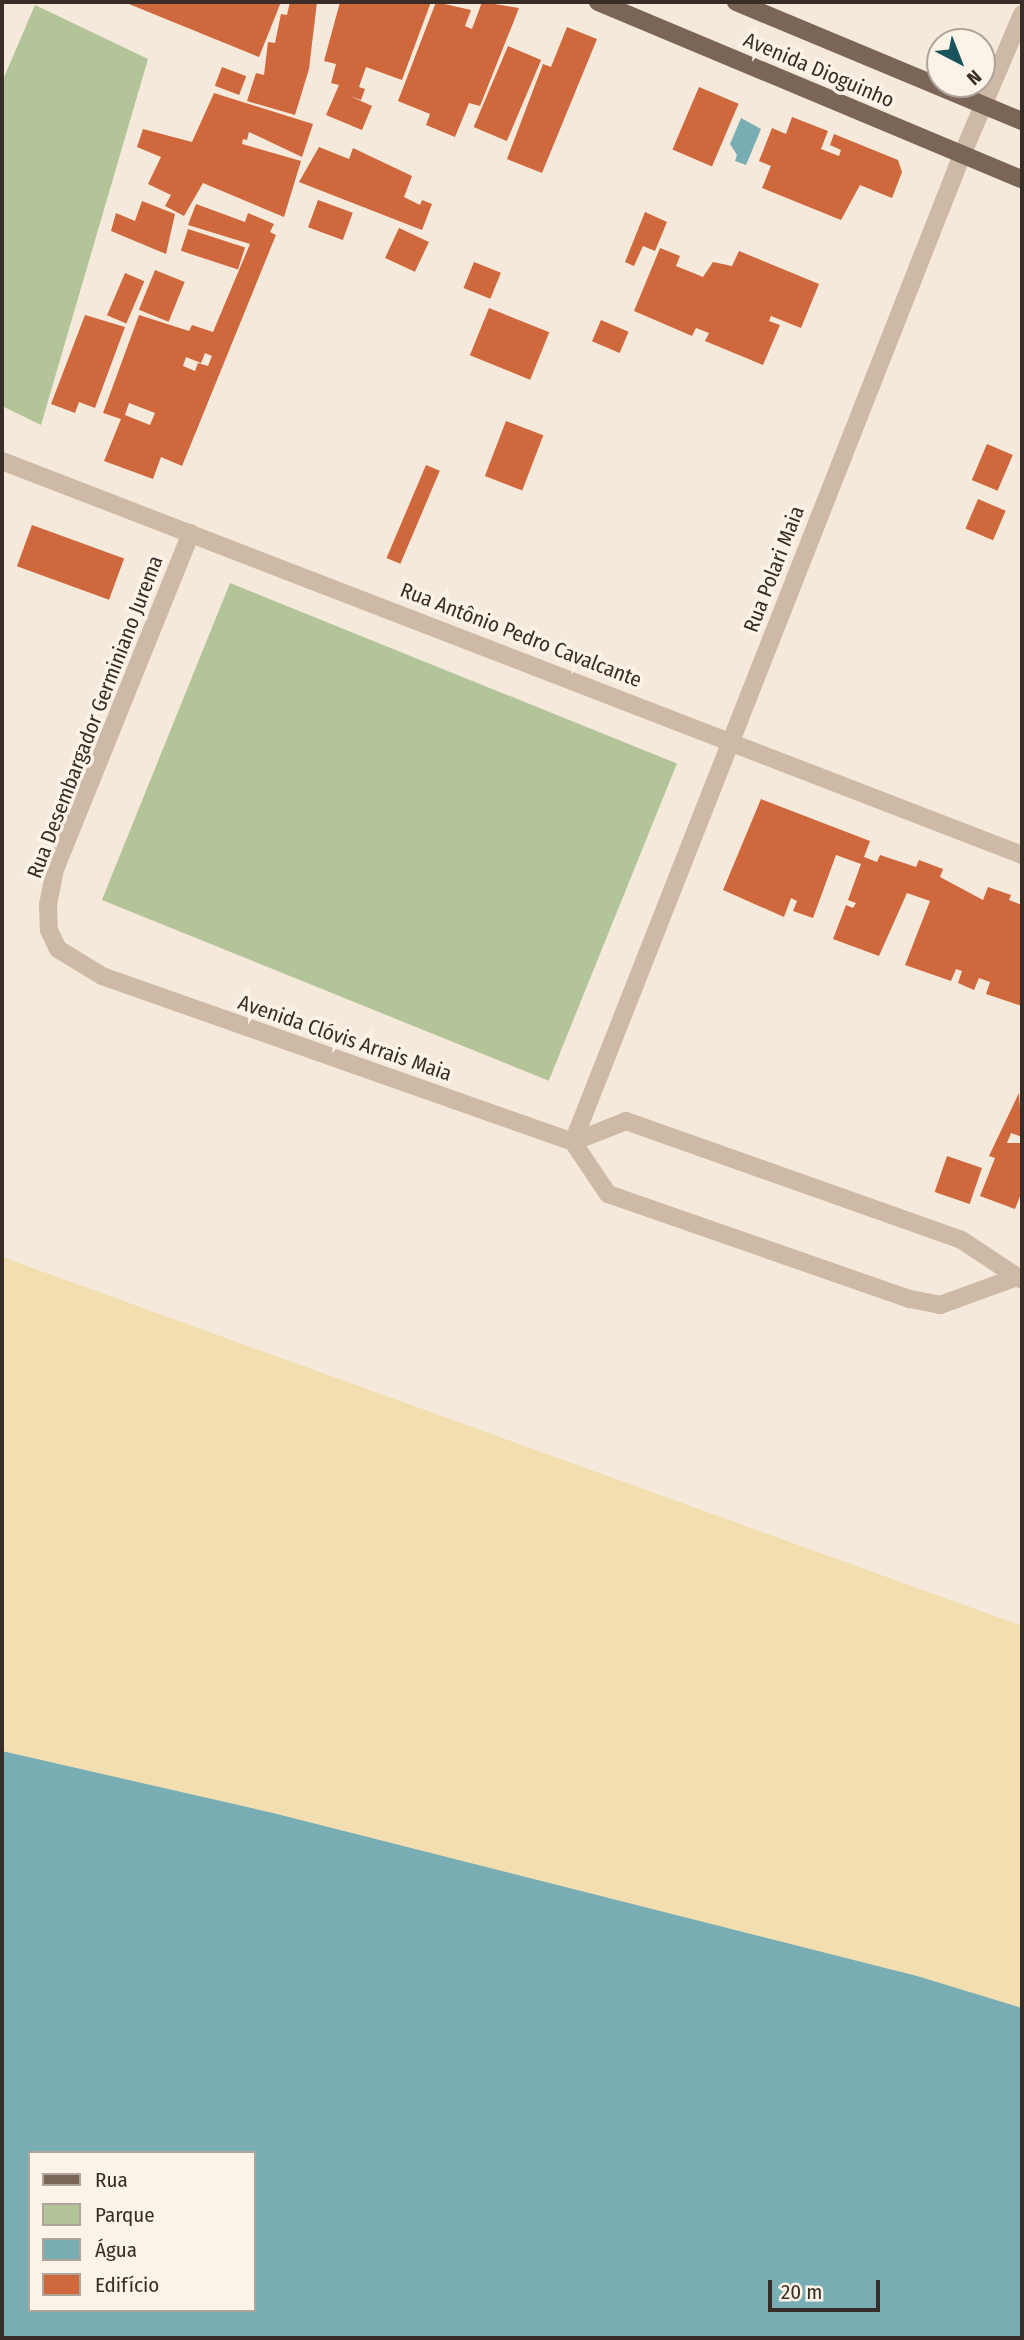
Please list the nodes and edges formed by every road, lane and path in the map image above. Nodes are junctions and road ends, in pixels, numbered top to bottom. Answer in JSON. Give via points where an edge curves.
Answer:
{"nodes":[{"id":1,"x":598,"y":2,"type":"edge"},
{"id":2,"x":736,"y":2,"type":"edge"},
{"id":3,"x":1022,"y":13,"type":"edge"},
{"id":4,"x":982,"y":105,"type":"junction"},
{"id":5,"x":1022,"y":121,"type":"edge"},
{"id":6,"x":962,"y":155,"type":"junction"},
{"id":7,"x":1022,"y":179,"type":"edge"},
{"id":8,"x":2,"y":461,"type":"edge"},
{"id":9,"x":191,"y":533,"type":"junction"},
{"id":10,"x":731,"y":740,"type":"junction"},
{"id":11,"x":1022,"y":855,"type":"edge"},
{"id":12,"x":102,"y":976,"type":"joint"},
{"id":13,"x":573,"y":1142,"type":"junction"},
{"id":14,"x":1018,"y":1279,"type":"edge"}],
"edges":[{"from":1,"to":6,"type":"main road","name":"Avenida Dioguinho"},
{"from":2,"to":4,"type":"main road","name":"Avenida Dioguinho"},
{"from":3,"to":4,"type":"street","name":"Rua Polari Maia"},
{"from":4,"to":5,"type":"main road","name":"Avenida Dioguinho"},
{"from":4,"to":6,"type":"street","name":"Rua Polari Maia"},
{"from":6,"to":7,"type":"main road","name":"Avenida Dioguinho"},
{"from":6,"to":10,"type":"street","name":"Rua Polari Maia"},
{"from":8,"to":9,"type":"street","name":"Rua Antônio Pedro Cavalcante"},
{"from":9,"to":10,"type":"street","name":"Rua Antônio Pedro Cavalcante"},
{"from":9,"to":12,"type":"street","name":"Rua Desembargador Germiniano Jurema","via":[[55,869],[49,930],[58,949]]},
{"from":10,"to":11,"type":"street","name":"Rua Antônio Pedro Cavalcante"},
{"from":10,"to":13,"type":"street","name":"Rua Polari Maia"},
{"from":12,"to":13,"type":"street","name":"Avenida Clóvis Arrais Maia"},
{"from":13,"to":14,"type":"street","via":[[626,1121],[960,1239]]},
{"from":13,"to":14,"type":"street","via":[[608,1195],[910,1299],[940,1305]]}]}
